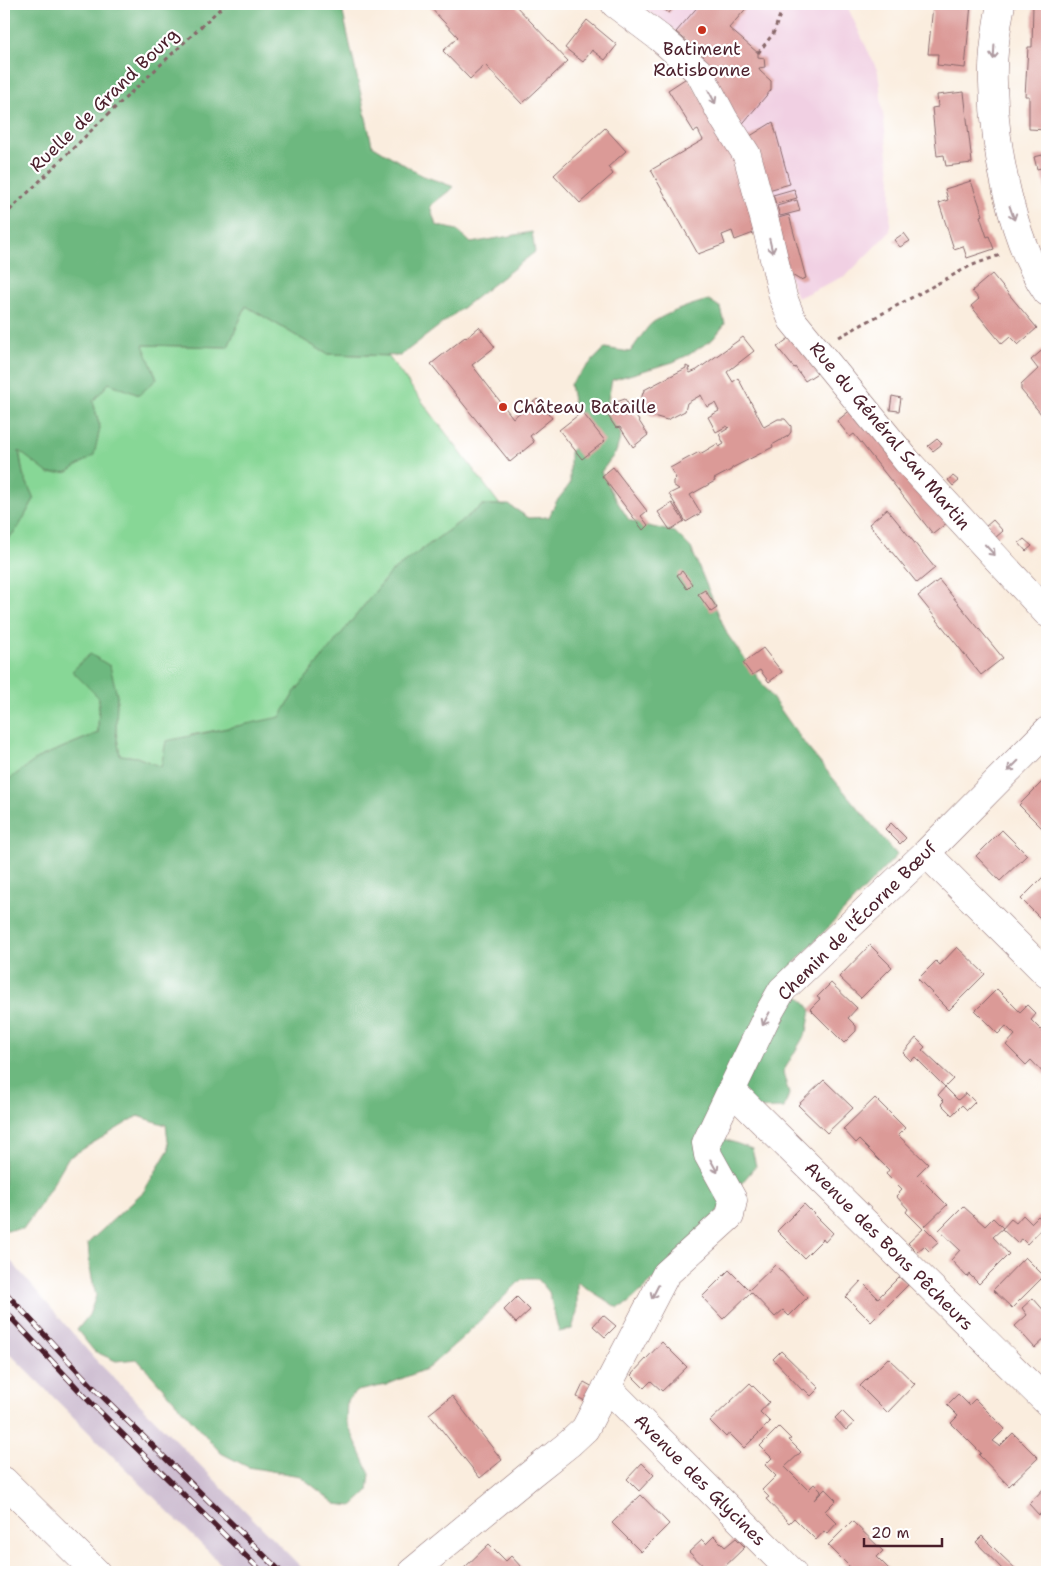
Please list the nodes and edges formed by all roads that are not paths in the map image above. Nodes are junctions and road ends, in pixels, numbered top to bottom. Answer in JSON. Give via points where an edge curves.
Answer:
{"nodes":[{"id":1,"x":615,"y":4,"type":"edge"},
{"id":2,"x":1001,"y":4,"type":"edge"},
{"id":3,"x":1047,"y":292,"type":"edge"},
{"id":4,"x":1047,"y":613,"type":"edge"},
{"id":5,"x":1047,"y":731,"type":"edge"},
{"id":6,"x":926,"y":853,"type":"junction"},
{"id":7,"x":1047,"y":974,"type":"edge"},
{"id":8,"x":731,"y":1090,"type":"junction"},
{"id":9,"x":606,"y":1388,"type":"junction"},
{"id":10,"x":1047,"y":1402,"type":"edge"},
{"id":11,"x":4,"y":1481,"type":"edge"},
{"id":12,"x":96,"y":1572,"type":"edge"},
{"id":13,"x":412,"y":1572,"type":"edge"},
{"id":14,"x":792,"y":1572,"type":"edge"}],
"edges":[{"from":1,"to":4,"type":"street","name":"Rue du Général San Martin","one_way":true,"via":[[699,72],[747,155],[783,297],[792,320],[907,462]]},
{"from":2,"to":3,"type":"street","one_way":true,"via":[[992,83],[998,141],[1009,203],[1024,246]]},
{"from":5,"to":6,"type":"street","name":"Chemin de l'Écorne Bœuf","one_way":true},
{"from":6,"to":7,"type":"street"},
{"from":6,"to":8,"type":"street","name":"Chemin de l'Écorne Bœuf","one_way":true,"via":[[782,990]]},
{"from":8,"to":9,"type":"street","name":"Chemin de l'Écorne Bœuf","one_way":true,"via":[[706,1143],[708,1155],[733,1200],[730,1216],[666,1274]]},
{"from":8,"to":10,"type":"street","name":"Avenue des Bons Pêcheurs"},
{"from":9,"to":13,"type":"street","name":"Chemin de l'Écorne Bœuf","via":[[585,1429]]},
{"from":9,"to":14,"type":"street","name":"Avenue des Glycines"},
{"from":11,"to":12,"type":"street"}]}
